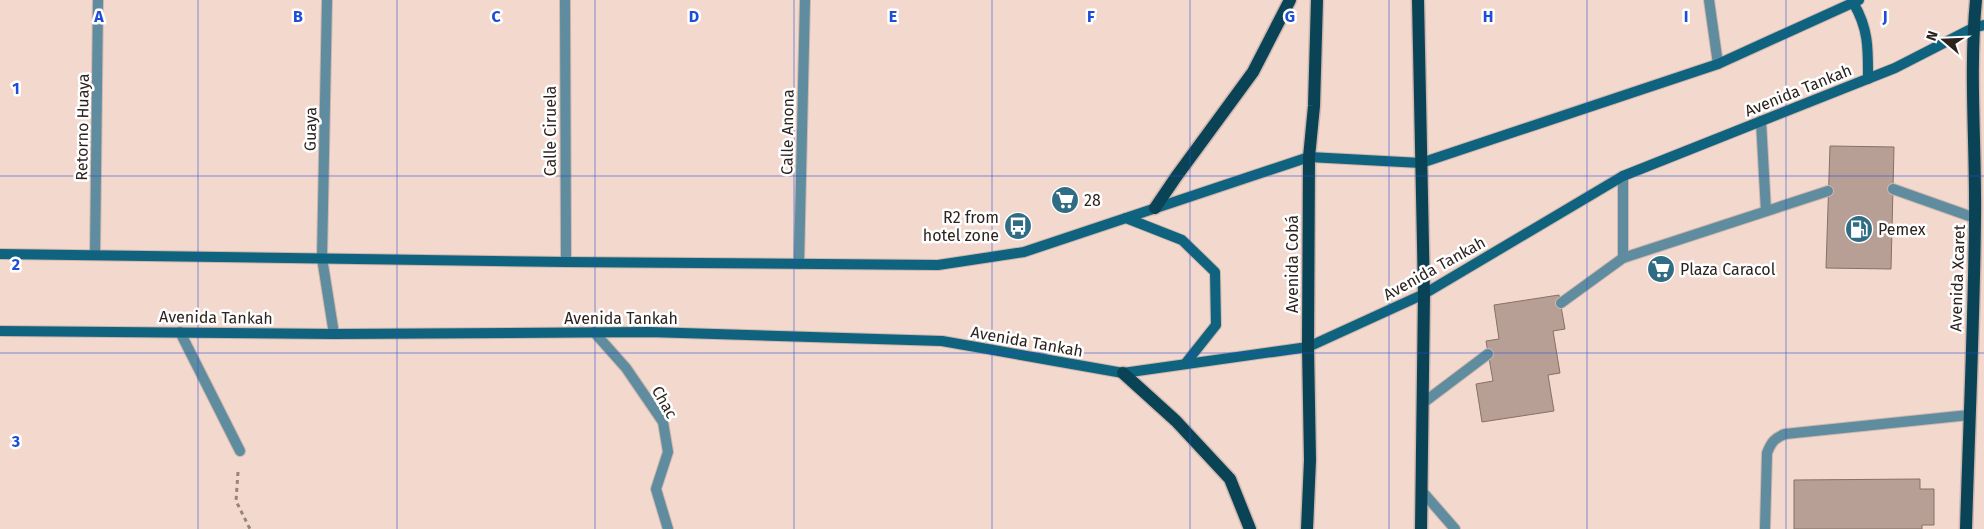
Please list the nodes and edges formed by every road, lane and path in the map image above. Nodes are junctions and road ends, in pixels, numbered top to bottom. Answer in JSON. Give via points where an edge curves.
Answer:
{"nodes":[{"id":1,"x":98,"y":0,"type":"edge"},
{"id":2,"x":327,"y":0,"type":"edge"},
{"id":3,"x":565,"y":0,"type":"edge"},
{"id":4,"x":805,"y":0,"type":"edge"},
{"id":5,"x":1290,"y":0,"type":"edge"},
{"id":6,"x":1317,"y":0,"type":"edge"},
{"id":7,"x":1418,"y":0,"type":"edge"},
{"id":8,"x":1976,"y":0,"type":"edge"},
{"id":9,"x":1711,"y":1,"type":"edge"},
{"id":10,"x":1856,"y":2,"type":"edge"},
{"id":11,"x":1979,"y":27,"type":"edge"},
{"id":12,"x":1718,"y":64,"type":"junction"},
{"id":13,"x":1868,"y":79,"type":"junction"},
{"id":14,"x":1761,"y":121,"type":"junction"},
{"id":15,"x":1309,"y":157,"type":"junction"},
{"id":16,"x":1421,"y":163,"type":"junction"},
{"id":17,"x":1622,"y":176,"type":"junction"},
{"id":18,"x":1893,"y":190,"type":"dead end"},
{"id":19,"x":1828,"y":191,"type":"dead end"},
{"id":20,"x":1155,"y":208,"type":"junction"},
{"id":21,"x":1766,"y":212,"type":"junction"},
{"id":22,"x":1126,"y":218,"type":"junction"},
{"id":23,"x":1975,"y":218,"type":"junction"},
{"id":24,"x":1984,"y":236,"type":"edge"},
{"id":25,"x":0,"y":254,"type":"edge"},
{"id":26,"x":95,"y":255,"type":"junction"},
{"id":27,"x":322,"y":258,"type":"junction"},
{"id":28,"x":1623,"y":258,"type":"junction"},
{"id":29,"x":566,"y":262,"type":"junction"},
{"id":30,"x":799,"y":264,"type":"junction"},
{"id":31,"x":1424,"y":294,"type":"junction"},
{"id":32,"x":1561,"y":304,"type":"dead end"},
{"id":33,"x":0,"y":330,"type":"edge"},
{"id":34,"x":180,"y":332,"type":"junction"},
{"id":35,"x":594,"y":332,"type":"junction"},
{"id":36,"x":334,"y":334,"type":"junction"},
{"id":37,"x":1308,"y":347,"type":"junction"},
{"id":38,"x":1488,"y":354,"type":"dead end"},
{"id":39,"x":1184,"y":364,"type":"junction"},
{"id":40,"x":1123,"y":372,"type":"junction"},
{"id":41,"x":1423,"y":403,"type":"junction"},
{"id":42,"x":1969,"y":415,"type":"junction"},
{"id":43,"x":240,"y":451,"type":"joint"},
{"id":44,"x":1421,"y":490,"type":"junction"},
{"id":45,"x":250,"y":529,"type":"edge"},
{"id":46,"x":668,"y":529,"type":"edge"},
{"id":47,"x":1250,"y":529,"type":"edge"},
{"id":48,"x":1307,"y":529,"type":"edge"},
{"id":49,"x":1421,"y":529,"type":"edge"},
{"id":50,"x":1455,"y":529,"type":"edge"},
{"id":51,"x":1765,"y":529,"type":"edge"},
{"id":52,"x":1966,"y":529,"type":"edge"}],
"edges":[{"from":1,"to":26,"type":"street","name":"Retorno Huaya"},
{"from":2,"to":27,"type":"street","name":"Guaya"},
{"from":3,"to":29,"type":"street","name":"Calle Ciruela"},
{"from":4,"to":30,"type":"street","name":"Calle Anona"},
{"from":5,"to":20,"type":"main road","via":[[1253,72]]},
{"from":6,"to":15,"type":"main road","name":"Avenida Cobá"},
{"from":7,"to":16,"type":"main road"},
{"from":8,"to":11,"type":"main road","name":"Avenida Xcaret"},
{"from":9,"to":12,"type":"street"},
{"from":10,"to":12,"type":"street"},
{"from":10,"to":13,"type":"street","via":[[1867,37]]},
{"from":11,"to":13,"type":"street","name":"Avenida Tankah"},
{"from":11,"to":23,"type":"main road","name":"Avenida Xcaret","via":[[1972,114]]},
{"from":12,"to":16,"type":"street"},
{"from":13,"to":14,"type":"street","name":"Avenida Tankah"},
{"from":14,"to":17,"type":"street","name":"Avenida Tankah"},
{"from":14,"to":21,"type":"street"},
{"from":15,"to":16,"type":"street"},
{"from":15,"to":20,"type":"street"},
{"from":15,"to":37,"type":"main road","name":"Avenida Cobá"},
{"from":16,"to":31,"type":"main road"},
{"from":17,"to":28,"type":"street"},
{"from":17,"to":31,"type":"street","name":"Avenida Tankah"},
{"from":18,"to":23,"type":"street"},
{"from":19,"to":21,"type":"street"},
{"from":20,"to":22,"type":"street"},
{"from":21,"to":28,"type":"street"},
{"from":22,"to":30,"type":"street","via":[[1024,252],[938,265]]},
{"from":22,"to":39,"type":"street","via":[[1182,240],[1214,272],[1216,325]]},
{"from":23,"to":24,"type":"main road"},
{"from":23,"to":42,"type":"main road","name":"Avenida Xcaret"},
{"from":25,"to":26,"type":"street"},
{"from":26,"to":27,"type":"street"},
{"from":27,"to":29,"type":"street"},
{"from":27,"to":36,"type":"street","name":"Guaya"},
{"from":28,"to":32,"type":"street"},
{"from":29,"to":30,"type":"street"},
{"from":31,"to":37,"type":"street","name":"Avenida Tankah"},
{"from":31,"to":41,"type":"main road"},
{"from":33,"to":34,"type":"street","name":"Avenida Tankah"},
{"from":34,"to":36,"type":"street","name":"Avenida Tankah"},
{"from":34,"to":43,"type":"street"},
{"from":35,"to":36,"type":"street","name":"Avenida Tankah"},
{"from":35,"to":40,"type":"street","name":"Avenida Tankah","via":[[942,341]]},
{"from":35,"to":46,"type":"street","name":"Chac","via":[[626,368],[663,422],[668,452],[656,490]]},
{"from":37,"to":39,"type":"street","name":"Avenida Tankah"},
{"from":37,"to":48,"type":"main road","name":"Avenida Cobá","via":[[1310,460]]},
{"from":38,"to":41,"type":"street"},
{"from":39,"to":40,"type":"street","name":"Avenida Tankah"},
{"from":40,"to":47,"type":"main road","via":[[1176,421],[1230,479]]},
{"from":41,"to":44,"type":"main road"},
{"from":42,"to":51,"type":"street","via":[[1776,437],[1767,453]]},
{"from":42,"to":52,"type":"main road","name":"Avenida Xcaret"},
{"from":43,"to":45,"type":"path","via":[[236,501]]},
{"from":44,"to":49,"type":"main road"},
{"from":44,"to":50,"type":"street"}]}
